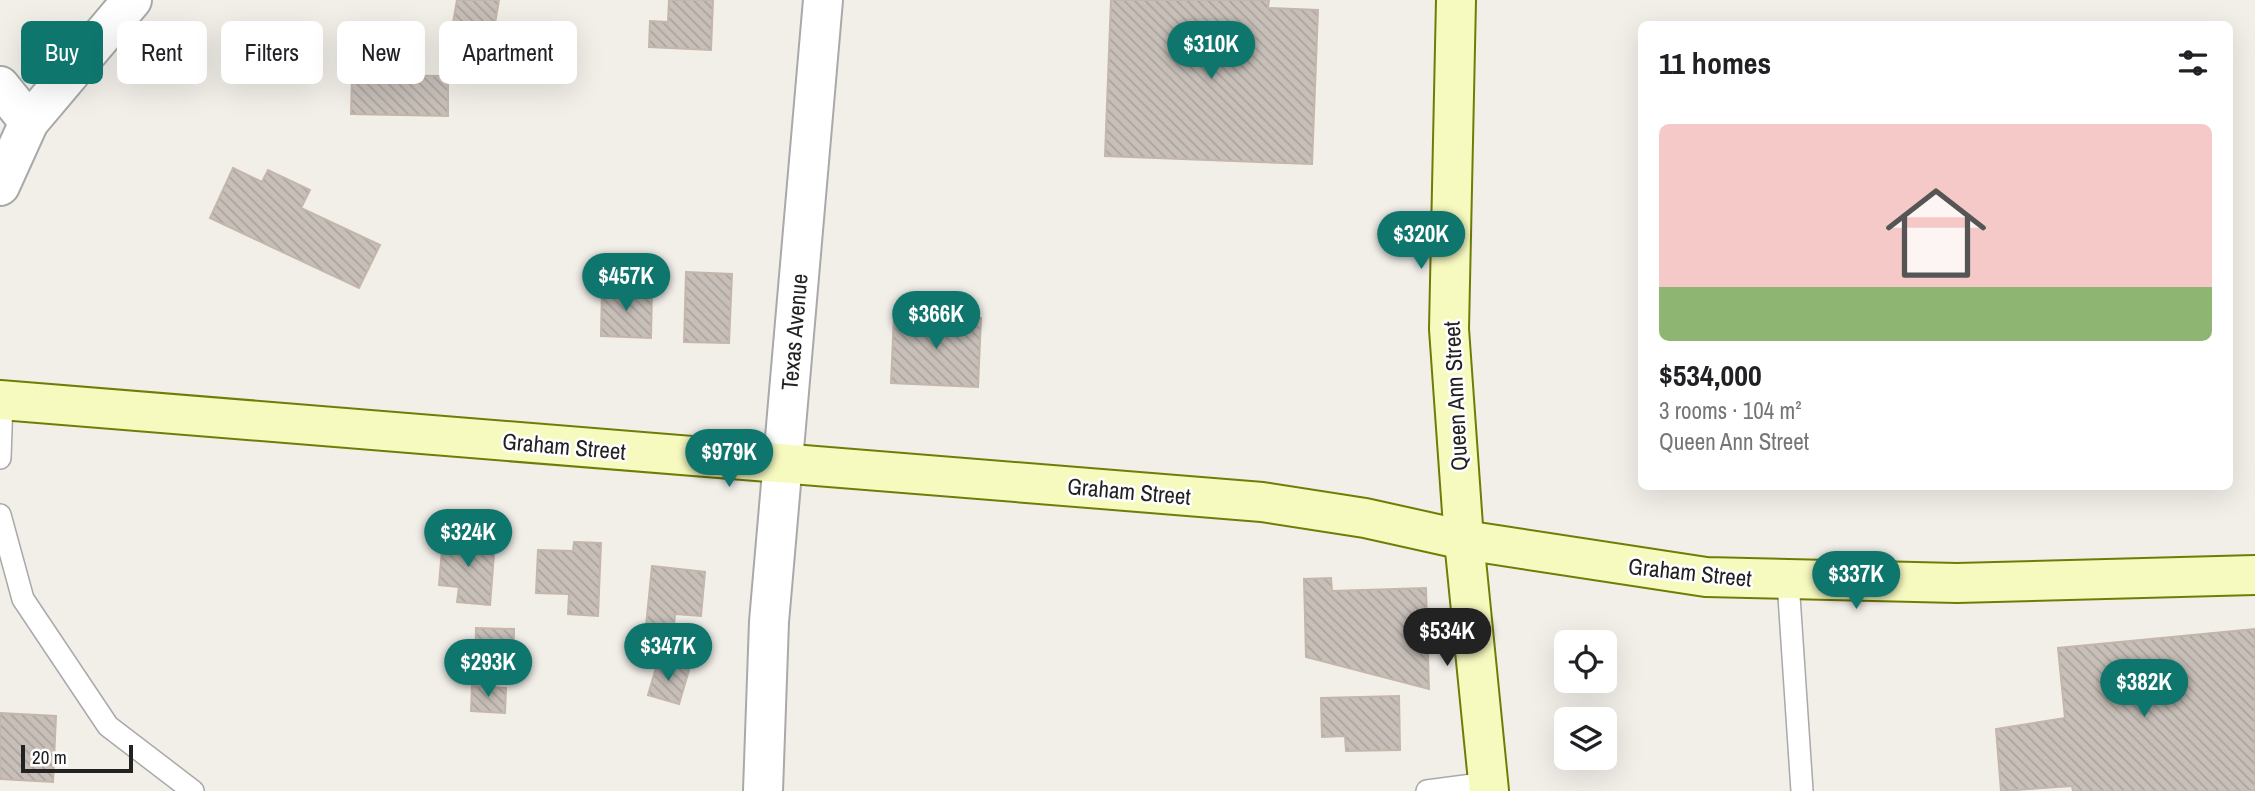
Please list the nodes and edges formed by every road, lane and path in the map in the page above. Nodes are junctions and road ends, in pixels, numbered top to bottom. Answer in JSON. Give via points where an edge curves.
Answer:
{"nodes":[{"id":1,"x":132,"y":0,"type":"edge"},
{"id":2,"x":823,"y":0,"type":"edge"},
{"id":3,"x":1456,"y":0,"type":"edge"},
{"id":4,"x":0,"y":86,"type":"edge"},
{"id":5,"x":29,"y":122,"type":"junction"},
{"id":6,"x":0,"y":186,"type":"edge"},
{"id":7,"x":1,"y":400,"type":"edge"},
{"id":8,"x":0,"y":458,"type":"edge"},
{"id":9,"x":783,"y":463,"type":"junction"},
{"id":10,"x":0,"y":515,"type":"edge"},
{"id":11,"x":1464,"y":540,"type":"junction"},
{"id":12,"x":2255,"y":575,"type":"edge"},
{"id":13,"x":1788,"y":581,"type":"junction"},
{"id":14,"x":1489,"y":787,"type":"edge"},
{"id":15,"x":193,"y":791,"type":"edge"},
{"id":16,"x":763,"y":791,"type":"edge"},
{"id":17,"x":1427,"y":791,"type":"edge"},
{"id":18,"x":1802,"y":791,"type":"edge"}],
"edges":[{"from":1,"to":5,"type":"street"},
{"from":2,"to":9,"type":"street","name":"Texas Avenue"},
{"from":3,"to":11,"type":"street","name":"Queen Ann Street","via":[[1450,329]]},
{"from":4,"to":5,"type":"street"},
{"from":5,"to":6,"type":"street"},
{"from":7,"to":8,"type":"lane"},
{"from":7,"to":9,"type":"street","name":"Graham Street"},
{"from":9,"to":11,"type":"street","name":"Graham Street","via":[[1262,502]]},
{"from":9,"to":16,"type":"street","name":"Texas Avenue","via":[[769,622]]},
{"from":10,"to":15,"type":"lane","via":[[23,599],[108,726]]},
{"from":11,"to":13,"type":"street","name":"Graham Street","via":[[1706,577]]},
{"from":11,"to":14,"type":"street","name":"Queen Ann Street"},
{"from":12,"to":13,"type":"street","name":"Graham Street","via":[[1957,583]]},
{"from":13,"to":18,"type":"lane"},
{"from":14,"to":17,"type":"lane"}]}
